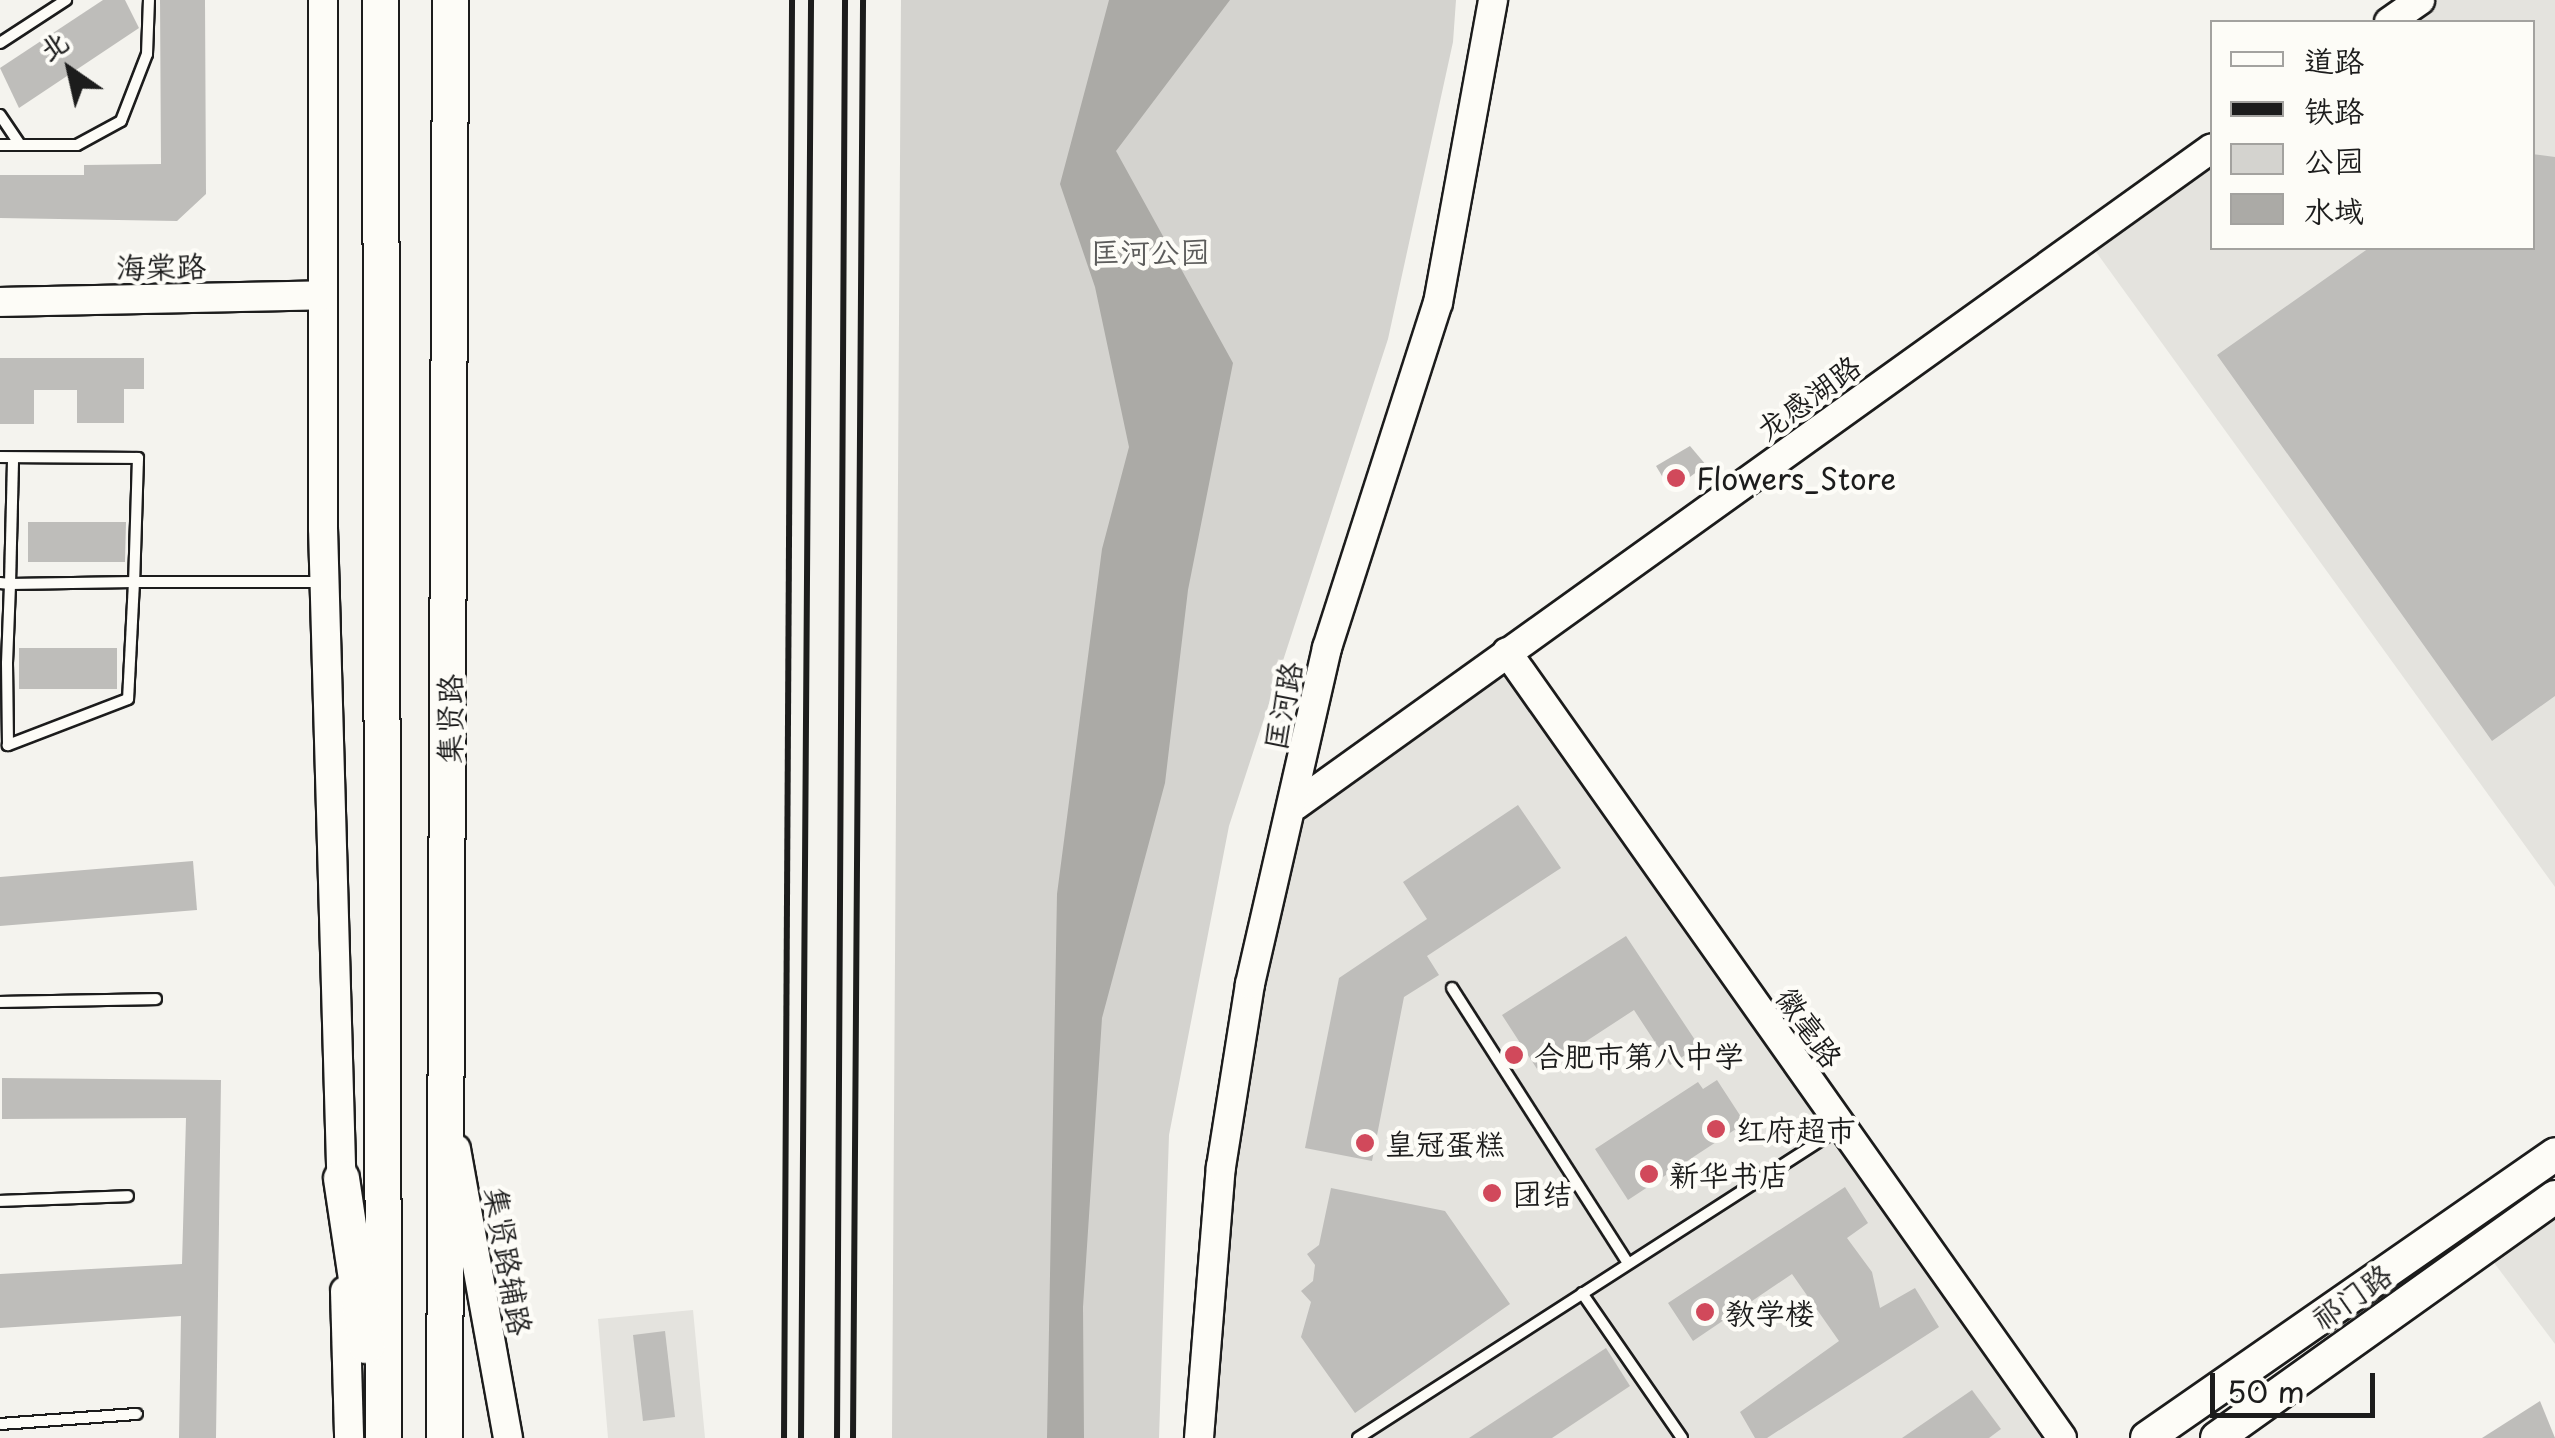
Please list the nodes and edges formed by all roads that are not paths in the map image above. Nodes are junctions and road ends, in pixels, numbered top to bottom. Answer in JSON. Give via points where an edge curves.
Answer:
{"nodes":[{"id":1,"x":66,"y":0,"type":"edge"},
{"id":2,"x":149,"y":0,"type":"edge"},
{"id":3,"x":323,"y":0,"type":"edge"},
{"id":4,"x":380,"y":0,"type":"edge"},
{"id":5,"x":450,"y":0,"type":"edge"},
{"id":6,"x":1493,"y":0,"type":"edge"},
{"id":7,"x":2420,"y":0,"type":"edge"},
{"id":8,"x":2392,"y":20,"type":"edge"},
{"id":9,"x":0,"y":44,"type":"edge"},
{"id":10,"x":0,"y":115,"type":"edge"},
{"id":11,"x":0,"y":144,"type":"edge"},
{"id":12,"x":20,"y":145,"type":"junction"},
{"id":13,"x":2210,"y":149,"type":"edge"},
{"id":14,"x":323,"y":295,"type":"junction"},
{"id":15,"x":0,"y":302,"type":"edge"},
{"id":16,"x":0,"y":458,"type":"edge"},
{"id":17,"x":14,"y":458,"type":"junction"},
{"id":18,"x":134,"y":582,"type":"junction"},
{"id":19,"x":324,"y":582,"type":"junction"},
{"id":20,"x":5,"y":584,"type":"edge"},
{"id":21,"x":1507,"y":652,"type":"junction"},
{"id":22,"x":4,"y":664,"type":"edge"},
{"id":23,"x":4,"y":746,"type":"edge"},
{"id":24,"x":1296,"y":805,"type":"junction"},
{"id":25,"x":1452,"y":988,"type":"dead end"},
{"id":26,"x":156,"y":1000,"type":"dead end"},
{"id":27,"x":0,"y":1002,"type":"edge"},
{"id":28,"x":447,"y":1096,"type":"junction"},
{"id":29,"x":1840,"y":1127,"type":"junction"},
{"id":30,"x":2555,"y":1154,"type":"edge"},
{"id":31,"x":342,"y":1178,"type":"junction"},
{"id":32,"x":128,"y":1196,"type":"dead end"},
{"id":33,"x":2555,"y":1197,"type":"edge"},
{"id":34,"x":0,"y":1201,"type":"edge"},
{"id":35,"x":1628,"y":1263,"type":"junction"},
{"id":36,"x":1582,"y":1293,"type":"junction"},
{"id":37,"x":137,"y":1414,"type":"dead end"},
{"id":38,"x":0,"y":1424,"type":"edge"},
{"id":39,"x":349,"y":1438,"type":"edge"},
{"id":40,"x":382,"y":1438,"type":"edge"},
{"id":41,"x":444,"y":1438,"type":"edge"},
{"id":42,"x":508,"y":1438,"type":"edge"},
{"id":43,"x":1199,"y":1438,"type":"edge"},
{"id":44,"x":1358,"y":1438,"type":"edge"},
{"id":45,"x":1682,"y":1438,"type":"edge"},
{"id":46,"x":2062,"y":1438,"type":"edge"},
{"id":47,"x":2147,"y":1438,"type":"edge"},
{"id":48,"x":2217,"y":1438,"type":"edge"}],
"edges":[{"from":1,"to":9,"type":"lane"},
{"from":2,"to":12,"type":"lane","via":[[147,54],[121,122],[77,145]]},
{"from":3,"to":14,"type":"street"},
{"from":4,"to":40,"type":"highway"},
{"from":5,"to":28,"type":"highway","name":"集贤路"},
{"from":6,"to":24,"type":"street","name":"匡河路","via":[[1438,304],[1327,648]]},
{"from":7,"to":8,"type":"street"},
{"from":10,"to":12,"type":"lane"},
{"from":11,"to":12,"type":"lane"},
{"from":13,"to":21,"type":"street","name":"龙感湖路"},
{"from":14,"to":15,"type":"street","name":"海棠路"},
{"from":14,"to":19,"type":"street"},
{"from":16,"to":17,"type":"lane"},
{"from":17,"to":18,"type":"lane","via":[[138,458]]},
{"from":17,"to":20,"type":"lane"},
{"from":18,"to":19,"type":"lane"},
{"from":18,"to":20,"type":"lane"},
{"from":18,"to":23,"type":"lane","via":[[128,699]]},
{"from":19,"to":31,"type":"street"},
{"from":20,"to":22,"type":"lane"},
{"from":21,"to":24,"type":"street","name":"龙感湖路"},
{"from":21,"to":29,"type":"street","name":"徽毫路"},
{"from":22,"to":23,"type":"lane"},
{"from":24,"to":43,"type":"street","name":"匡河路","via":[[1250,984],[1221,1167]]},
{"from":25,"to":35,"type":"lane"},
{"from":26,"to":27,"type":"lane"},
{"from":28,"to":41,"type":"highway","name":"集贤路"},
{"from":28,"to":42,"type":"street","name":"集贤路辅路"},
{"from":29,"to":35,"type":"lane"},
{"from":29,"to":46,"type":"street","name":"徽毫路"},
{"from":30,"to":47,"type":"main road","name":"祁门路"},
{"from":31,"to":39,"type":"street"},
{"from":31,"to":40,"type":"highway"},
{"from":32,"to":34,"type":"lane"},
{"from":33,"to":48,"type":"main road","name":"祁门路"},
{"from":35,"to":36,"type":"lane"},
{"from":36,"to":44,"type":"lane"},
{"from":36,"to":45,"type":"lane"},
{"from":37,"to":38,"type":"lane"}]}
